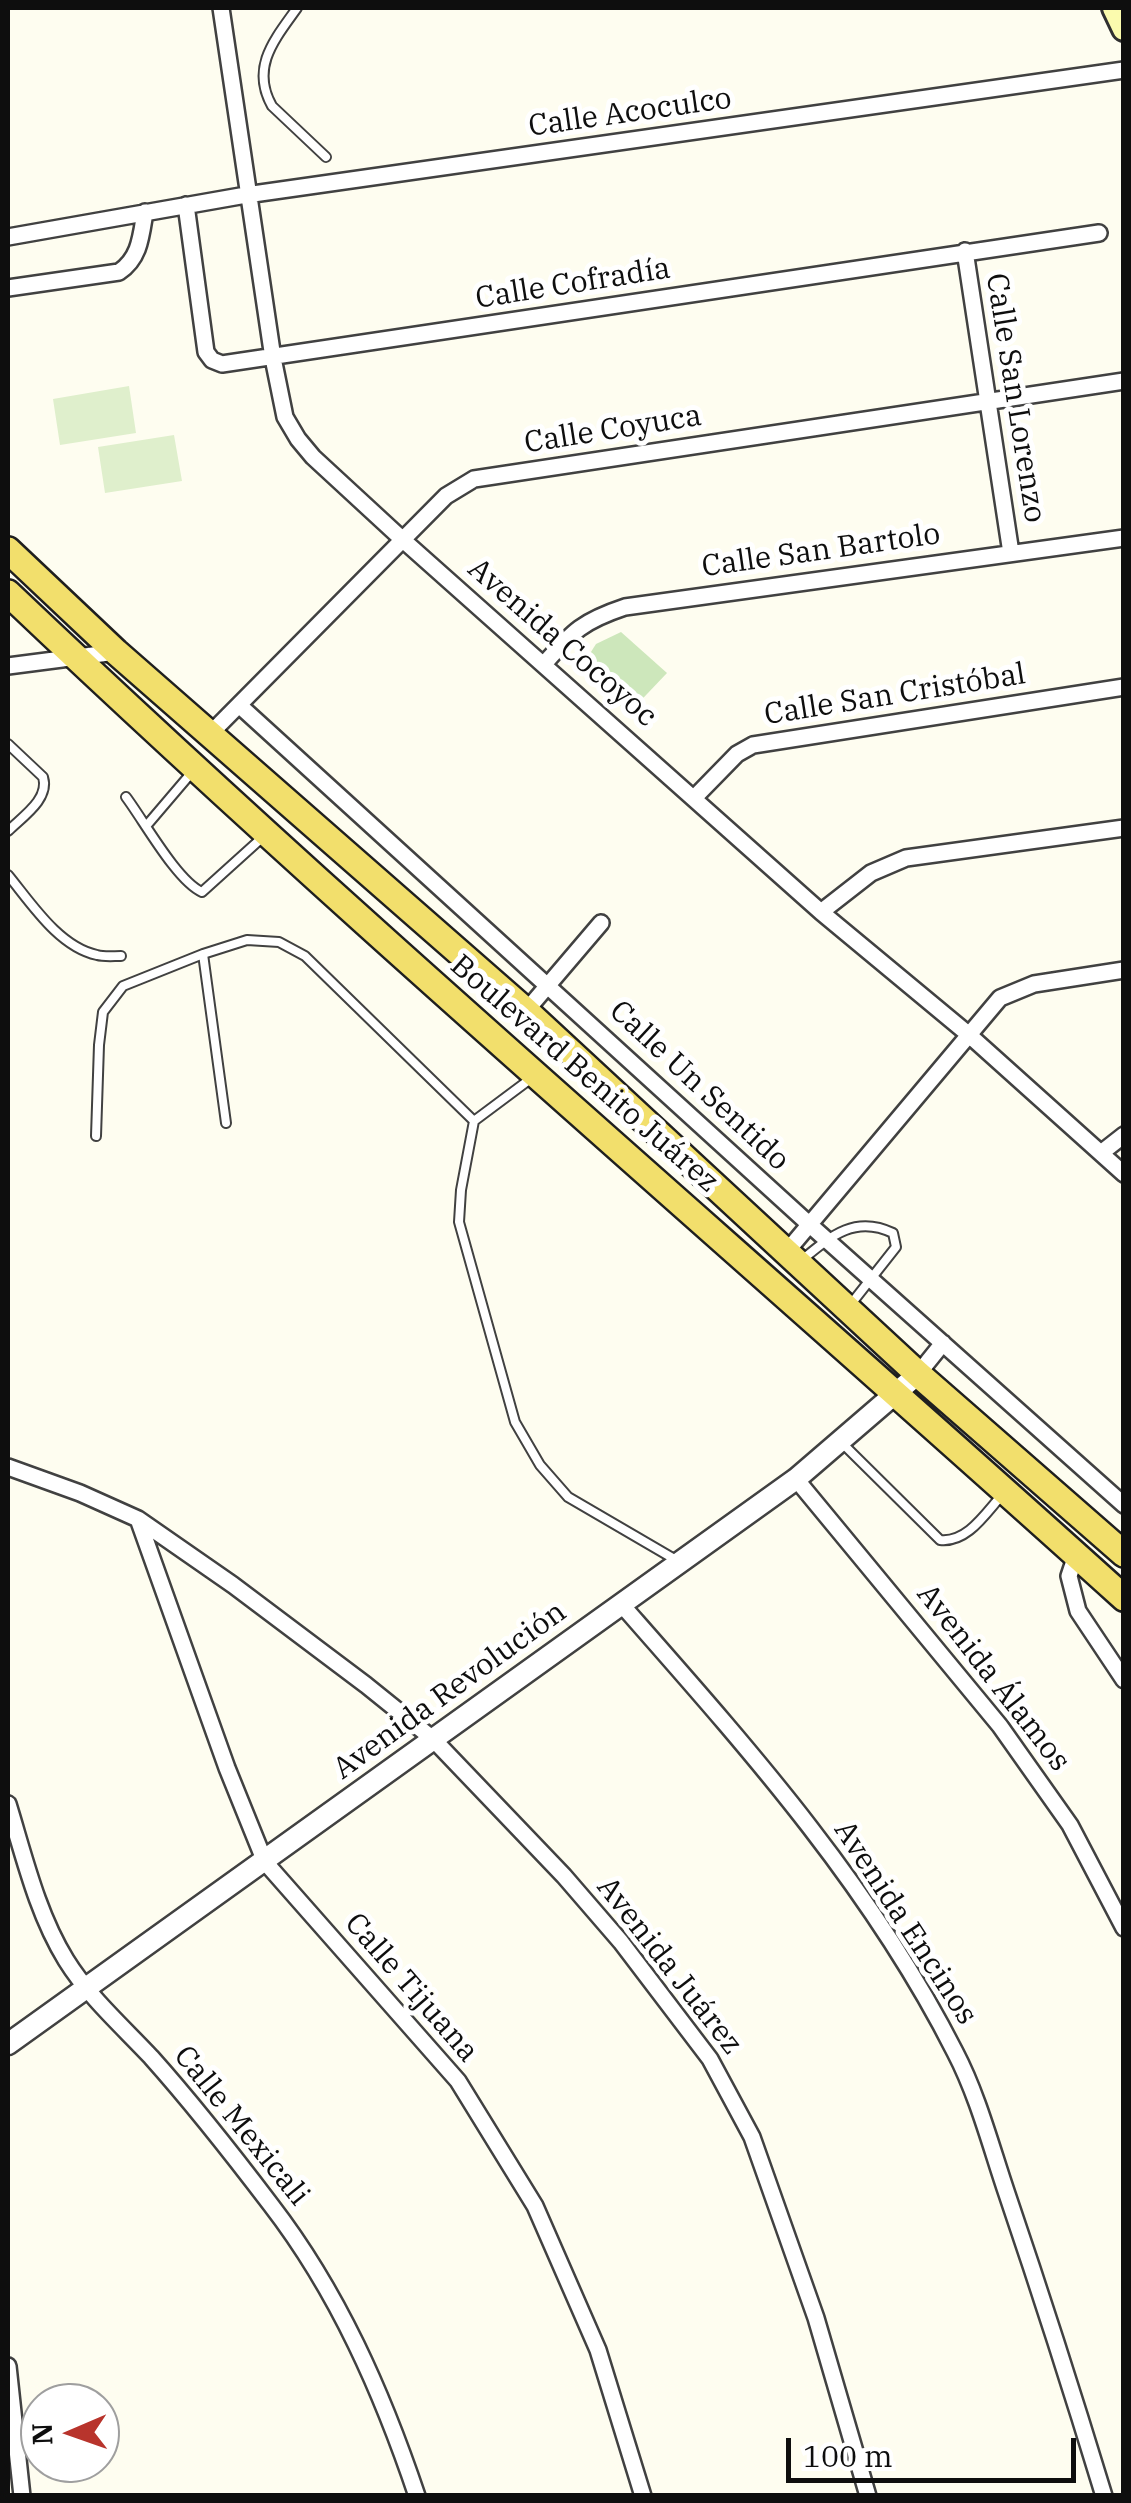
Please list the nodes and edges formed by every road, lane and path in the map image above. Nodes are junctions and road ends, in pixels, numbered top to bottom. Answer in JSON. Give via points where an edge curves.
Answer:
{"nodes":[{"id":1,"x":221,"y":8,"type":"edge"},
{"id":2,"x":297,"y":8,"type":"edge"},
{"id":3,"x":1114,"y":8,"type":"edge"},
{"id":4,"x":1124,"y":29,"type":"edge"},
{"id":5,"x":1124,"y":70,"type":"edge"},
{"id":6,"x":326,"y":156,"type":"dead end"},
{"id":7,"x":246,"y":195,"type":"junction"},
{"id":8,"x":186,"y":205,"type":"junction"},
{"id":9,"x":145,"y":212,"type":"junction"},
{"id":10,"x":1099,"y":233,"type":"dead end"},
{"id":11,"x":8,"y":236,"type":"edge"},
{"id":12,"x":965,"y":251,"type":"junction"},
{"id":13,"x":8,"y":288,"type":"edge"},
{"id":14,"x":273,"y":358,"type":"junction"},
{"id":15,"x":1124,"y":381,"type":"edge"},
{"id":16,"x":985,"y":401,"type":"junction"},
{"id":17,"x":1124,"y":538,"type":"edge"},
{"id":18,"x":403,"y":540,"type":"junction"},
{"id":19,"x":8,"y":550,"type":"edge"},
{"id":20,"x":1010,"y":554,"type":"junction"},
{"id":21,"x":8,"y":593,"type":"edge"},
{"id":22,"x":116,"y":652,"type":"junction"},
{"id":23,"x":75,"y":657,"type":"junction"},
{"id":24,"x":544,"y":663,"type":"junction"},
{"id":25,"x":8,"y":666,"type":"edge"},
{"id":26,"x":1124,"y":687,"type":"edge"},
{"id":27,"x":239,"y":705,"type":"junction"},
{"id":28,"x":211,"y":733,"type":"junction"},
{"id":29,"x":8,"y":744,"type":"edge"},
{"id":30,"x":196,"y":768,"type":"junction"},
{"id":31,"x":126,"y":797,"type":"dead end"},
{"id":32,"x":695,"y":797,"type":"junction"},
{"id":33,"x":148,"y":825,"type":"junction"},
{"id":34,"x":1124,"y":828,"type":"edge"},
{"id":35,"x":8,"y":832,"type":"edge"},
{"id":36,"x":267,"y":833,"type":"junction"},
{"id":37,"x":8,"y":875,"type":"edge"},
{"id":38,"x":821,"y":912,"type":"junction"},
{"id":39,"x":601,"y":923,"type":"dead end"},
{"id":40,"x":203,"y":954,"type":"junction"},
{"id":41,"x":121,"y":956,"type":"dead end"},
{"id":42,"x":1124,"y":970,"type":"edge"},
{"id":43,"x":549,"y":985,"type":"junction"},
{"id":44,"x":526,"y":1011,"type":"junction"},
{"id":45,"x":968,"y":1034,"type":"junction"},
{"id":46,"x":536,"y":1075,"type":"junction"},
{"id":47,"x":474,"y":1121,"type":"junction"},
{"id":48,"x":226,"y":1124,"type":"dead end"},
{"id":49,"x":1124,"y":1135,"type":"edge"},
{"id":50,"x":96,"y":1136,"type":"dead end"},
{"id":51,"x":1101,"y":1153,"type":"junction"},
{"id":52,"x":1124,"y":1174,"type":"edge"},
{"id":53,"x":810,"y":1225,"type":"junction"},
{"id":54,"x":827,"y":1239,"type":"junction"},
{"id":55,"x":794,"y":1256,"type":"junction"},
{"id":56,"x":871,"y":1279,"type":"junction"},
{"id":57,"x":848,"y":1308,"type":"junction"},
{"id":58,"x":943,"y":1342,"type":"junction"},
{"id":59,"x":918,"y":1374,"type":"junction"},
{"id":60,"x":898,"y":1394,"type":"junction"},
{"id":61,"x":841,"y":1442,"type":"junction"},
{"id":62,"x":8,"y":1467,"type":"edge"},
{"id":63,"x":796,"y":1478,"type":"junction"},
{"id":64,"x":1006,"y":1491,"type":"junction"},
{"id":65,"x":1124,"y":1505,"type":"edge"},
{"id":66,"x":138,"y":1519,"type":"junction"},
{"id":67,"x":1124,"y":1554,"type":"edge"},
{"id":68,"x":1076,"y":1555,"type":"junction"},
{"id":69,"x":680,"y":1562,"type":"junction"},
{"id":70,"x":1124,"y":1598,"type":"edge"},
{"id":71,"x":622,"y":1604,"type":"junction"},
{"id":72,"x":1124,"y":1680,"type":"edge"},
{"id":73,"x":433,"y":1739,"type":"junction"},
{"id":74,"x":8,"y":1804,"type":"edge"},
{"id":75,"x":265,"y":1862,"type":"junction"},
{"id":76,"x":1124,"y":1928,"type":"edge"},
{"id":77,"x":85,"y":1987,"type":"junction"},
{"id":78,"x":8,"y":2044,"type":"edge"},
{"id":79,"x":8,"y":2366,"type":"edge"},
{"id":80,"x":22,"y":2496,"type":"edge"},
{"id":81,"x":417,"y":2496,"type":"edge"},
{"id":82,"x":643,"y":2496,"type":"edge"},
{"id":83,"x":868,"y":2496,"type":"edge"},
{"id":84,"x":1104,"y":2496,"type":"edge"}],
"edges":[{"from":1,"to":7,"type":"street","name":"Avenida Cocoyoc"},
{"from":2,"to":6,"type":"lane","via":[[265,56],[266,96]]},
{"from":3,"to":4,"type":"main road"},
{"from":5,"to":7,"type":"street","name":"Calle Acoculco"},
{"from":7,"to":8,"type":"street","name":"Calle Acoculco"},
{"from":7,"to":14,"type":"street","name":"Avenida Cocoyoc"},
{"from":8,"to":9,"type":"street","name":"Calle Acoculco"},
{"from":8,"to":14,"type":"street","name":"Calle Cofradía","via":[[206,352],[222,364]]},
{"from":9,"to":11,"type":"street","name":"Calle Acoculco"},
{"from":9,"to":13,"type":"street","via":[[138,249],[120,272]]},
{"from":10,"to":12,"type":"street","name":"Calle Cofradía"},
{"from":12,"to":14,"type":"street","name":"Calle Cofradía"},
{"from":12,"to":16,"type":"street","name":"Calle San Lorenzo"},
{"from":14,"to":18,"type":"street","name":"Avenida Cocoyoc","via":[[285,417],[298,438]]},
{"from":15,"to":16,"type":"street","name":"Calle Coyuca"},
{"from":16,"to":18,"type":"street","name":"Calle Coyuca","via":[[474,478]]},
{"from":16,"to":20,"type":"street","name":"Calle San Lorenzo"},
{"from":17,"to":20,"type":"street","name":"Calle San Bartolo"},
{"from":18,"to":24,"type":"street","name":"Avenida Cocoyoc"},
{"from":18,"to":27,"type":"street","name":"Calle Coyuca"},
{"from":19,"to":22,"type":"main road","name":"Boulevard Benito Juárez"},
{"from":20,"to":24,"type":"street","name":"Calle San Bartolo","via":[[625,608],[576,628]]},
{"from":21,"to":23,"type":"main road","name":"Boulevard Benito Juárez"},
{"from":22,"to":23,"type":"street"},
{"from":22,"to":28,"type":"main road","name":"Boulevard Benito Juárez"},
{"from":23,"to":25,"type":"street"},
{"from":23,"to":30,"type":"main road","name":"Boulevard Benito Juárez"},
{"from":24,"to":32,"type":"street","name":"Avenida Cocoyoc"},
{"from":26,"to":32,"type":"street","name":"Calle San Cristóbal","via":[[753,745]]},
{"from":27,"to":28,"type":"street","name":"Calle Coyuca"},
{"from":27,"to":43,"type":"street","name":"Calle Un Sentido"},
{"from":28,"to":44,"type":"main road","name":"Boulevard Benito Juárez"},
{"from":29,"to":35,"type":"lane","via":[[46,784]]},
{"from":30,"to":33,"type":"lane"},
{"from":30,"to":36,"type":"main road","name":"Boulevard Benito Juárez"},
{"from":31,"to":33,"type":"lane"},
{"from":32,"to":38,"type":"street","name":"Avenida Cocoyoc"},
{"from":33,"to":36,"type":"lane","via":[[202,892]]},
{"from":34,"to":38,"type":"street","via":[[906,858],[871,873]]},
{"from":36,"to":46,"type":"main road","name":"Boulevard Benito Juárez"},
{"from":37,"to":41,"type":"lane","via":[[72,943],[95,955]]},
{"from":38,"to":45,"type":"street","name":"Avenida Cocoyoc"},
{"from":39,"to":43,"type":"street"},
{"from":40,"to":47,"type":"lane","via":[[248,940],[279,942],[306,956]]},
{"from":40,"to":48,"type":"lane"},
{"from":40,"to":50,"type":"lane","via":[[123,986],[103,1012]]},
{"from":42,"to":45,"type":"street","via":[[1014,990]]},
{"from":43,"to":44,"type":"street"},
{"from":43,"to":53,"type":"street","name":"Calle Un Sentido"},
{"from":44,"to":55,"type":"main road","name":"Boulevard Benito Juárez"},
{"from":45,"to":51,"type":"street","name":"Avenida Cocoyoc"},
{"from":45,"to":53,"type":"street"},
{"from":46,"to":47,"type":"lane"},
{"from":46,"to":60,"type":"main road","name":"Boulevard Benito Juárez"},
{"from":47,"to":69,"type":"lane","via":[[459,1222],[515,1422],[568,1497]]},
{"from":49,"to":51,"type":"street"},
{"from":51,"to":52,"type":"street","name":"Avenida Cocoyoc"},
{"from":53,"to":54,"type":"street","name":"Calle Un Sentido"},
{"from":53,"to":55,"type":"street"},
{"from":54,"to":55,"type":"lane"},
{"from":54,"to":56,"type":"street","name":"Calle Un Sentido"},
{"from":54,"to":56,"type":"lane","via":[[865,1224],[893,1232],[896,1247]]},
{"from":55,"to":57,"type":"main road","name":"Boulevard Benito Juárez"},
{"from":56,"to":57,"type":"lane"},
{"from":56,"to":58,"type":"street","name":"Calle Un Sentido"},
{"from":57,"to":59,"type":"main road","name":"Boulevard Benito Juárez"},
{"from":58,"to":59,"type":"street"},
{"from":58,"to":65,"type":"street","name":"Calle Un Sentido"},
{"from":59,"to":60,"type":"street","name":"Avenida Revolución"},
{"from":59,"to":67,"type":"main road","name":"Boulevard Benito Juárez"},
{"from":60,"to":61,"type":"street","name":"Avenida Revolución"},
{"from":60,"to":64,"type":"main road","name":"Boulevard Benito Juárez"},
{"from":61,"to":63,"type":"street","name":"Avenida Revolución"},
{"from":61,"to":64,"type":"lane","via":[[940,1540],[968,1532]]},
{"from":62,"to":66,"type":"street","name":"Avenida Juárez"},
{"from":63,"to":69,"type":"street","name":"Avenida Revolución"},
{"from":63,"to":76,"type":"street","name":"Avenida Álamos","via":[[1000,1726],[1070,1825]]},
{"from":64,"to":68,"type":"main road","name":"Boulevard Benito Juárez"},
{"from":66,"to":73,"type":"street","name":"Avenida Juárez"},
{"from":66,"to":75,"type":"street","name":"Calle Tijuana"},
{"from":68,"to":70,"type":"main road","name":"Boulevard Benito Juárez"},
{"from":68,"to":72,"type":"street","via":[[1069,1576],[1078,1611]]},
{"from":69,"to":71,"type":"street","name":"Avenida Revolución"},
{"from":71,"to":73,"type":"street","name":"Avenida Revolución"},
{"from":71,"to":84,"type":"street","name":"Avenida Encinos","via":[[817,1835],[948,2038],[1049,2316]]},
{"from":73,"to":75,"type":"street","name":"Avenida Revolución"},
{"from":73,"to":83,"type":"street","name":"Avenida Juárez","via":[[621,1942],[686,2024],[737,2106],[816,2318]]},
{"from":74,"to":77,"type":"street","name":"Calle Mexicali","via":[[54,1937]]},
{"from":75,"to":77,"type":"street","name":"Avenida Revolución"},
{"from":75,"to":82,"type":"street","name":"Calle Tijuana","via":[[458,2081],[535,2206],[598,2350]]},
{"from":77,"to":78,"type":"street","name":"Avenida Revolución"},
{"from":77,"to":81,"type":"street","name":"Calle Mexicali","via":[[166,2075],[312,2261],[374,2378]]},
{"from":79,"to":80,"type":"street"}]}
